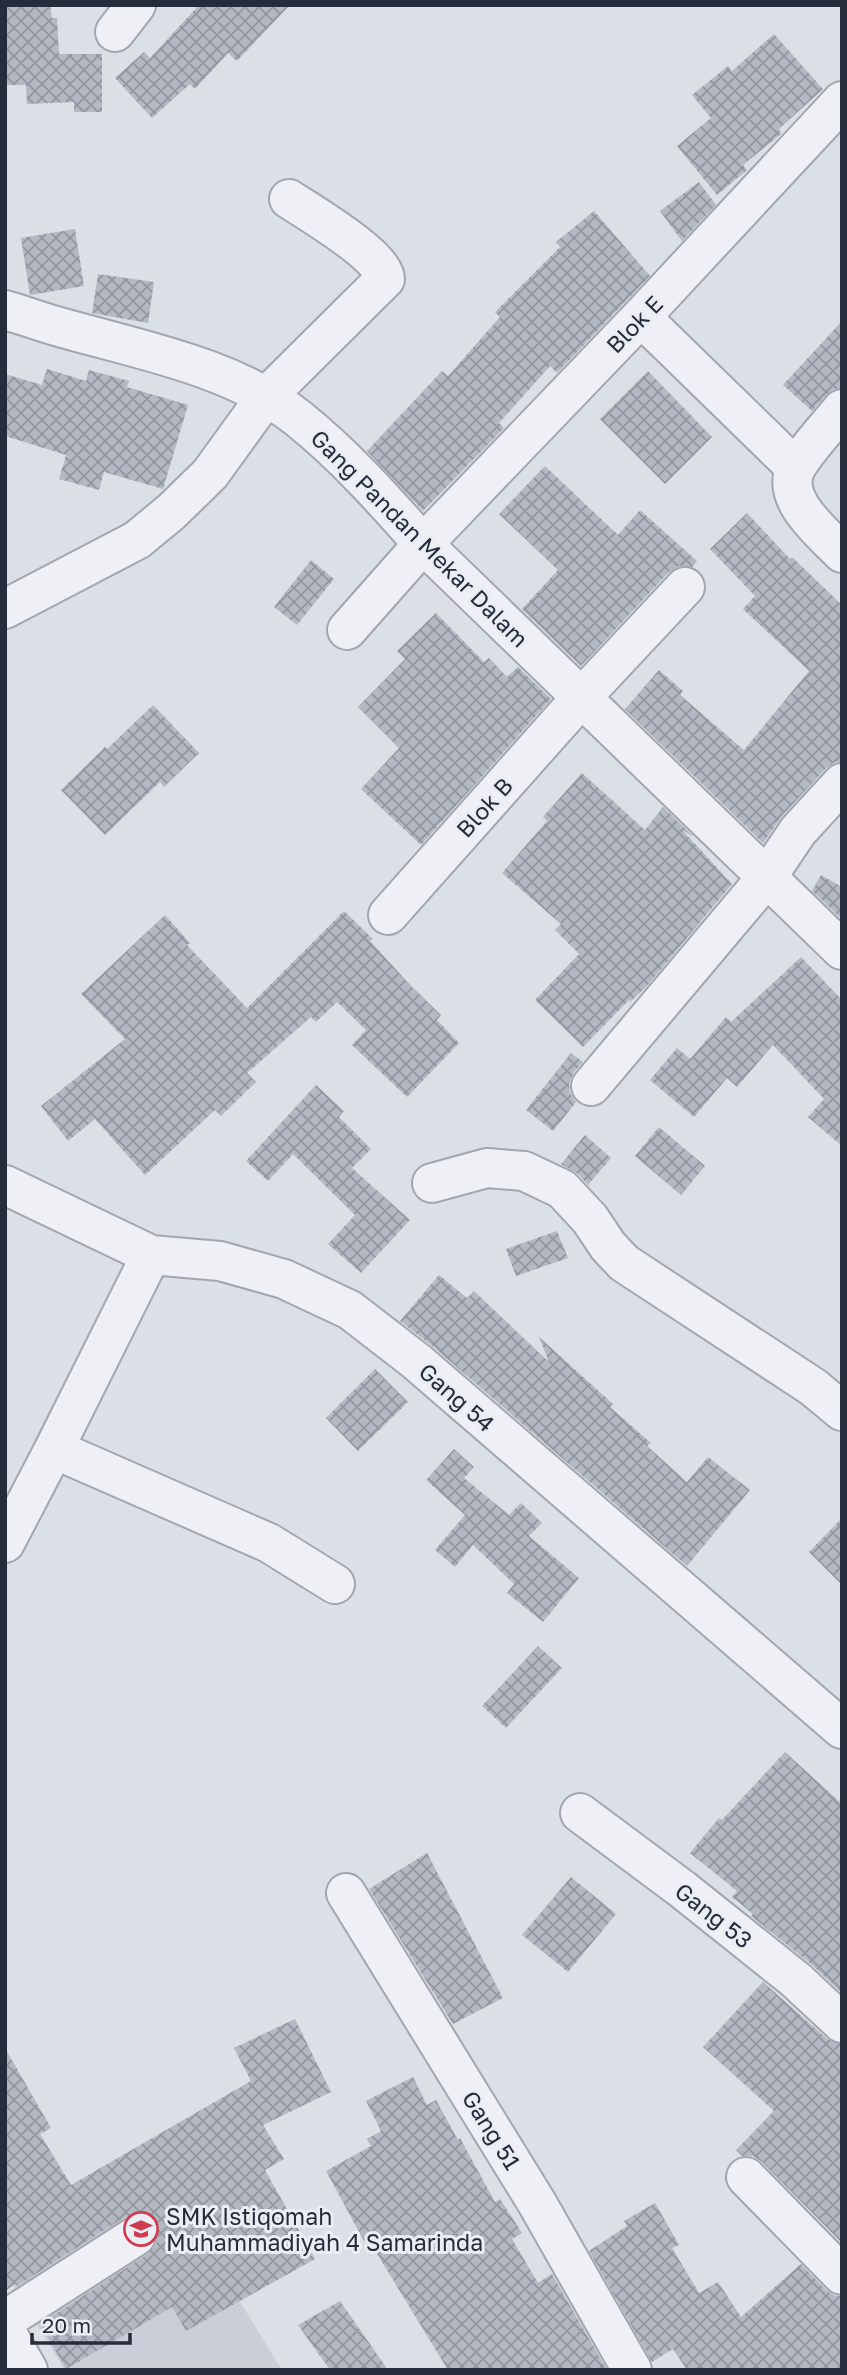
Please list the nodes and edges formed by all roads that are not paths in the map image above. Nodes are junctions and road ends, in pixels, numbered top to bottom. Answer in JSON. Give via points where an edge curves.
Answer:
{"nodes":[{"id":1,"x":842,"y":101,"type":"edge"},
{"id":2,"x":289,"y":198,"type":"dead end"},
{"id":3,"x":5,"y":310,"type":"edge"},
{"id":4,"x":641,"y":317,"type":"junction"},
{"id":5,"x":265,"y":398,"type":"junction"},
{"id":6,"x":842,"y":409,"type":"edge"},
{"id":7,"x":796,"y":468,"type":"junction"},
{"id":8,"x":423,"y":544,"type":"junction"},
{"id":9,"x":842,"y":553,"type":"edge"},
{"id":10,"x":685,"y":587,"type":"dead end"},
{"id":11,"x":5,"y":609,"type":"edge"},
{"id":12,"x":347,"y":630,"type":"dead end"},
{"id":13,"x":581,"y":698,"type":"junction"},
{"id":14,"x":841,"y":785,"type":"edge"},
{"id":15,"x":767,"y":877,"type":"junction"},
{"id":16,"x":388,"y":915,"type":"dead end"},
{"id":17,"x":842,"y":950,"type":"edge"},
{"id":18,"x":591,"y":1086,"type":"dead end"},
{"id":19,"x":432,"y":1183,"type":"dead end"},
{"id":20,"x":5,"y":1185,"type":"edge"},
{"id":21,"x":151,"y":1255,"type":"junction"},
{"id":22,"x":842,"y":1411,"type":"edge"},
{"id":23,"x":54,"y":1449,"type":"junction"},
{"id":24,"x":5,"y":1544,"type":"edge"},
{"id":25,"x":335,"y":1584,"type":"dead end"},
{"id":26,"x":842,"y":1729,"type":"edge"},
{"id":27,"x":580,"y":1813,"type":"dead end"},
{"id":28,"x":346,"y":1893,"type":"dead end"},
{"id":29,"x":842,"y":2023,"type":"edge"},
{"id":30,"x":746,"y":2177,"type":"dead end"},
{"id":31,"x":136,"y":2236,"type":"dead end"},
{"id":32,"x":842,"y":2275,"type":"edge"},
{"id":33,"x":5,"y":2320,"type":"edge"},
{"id":34,"x":5,"y":2330,"type":"edge"},
{"id":35,"x":28,"y":2370,"type":"edge"},
{"id":36,"x":632,"y":2370,"type":"edge"}],
"edges":[{"from":1,"to":4,"type":"street","name":"Blok E"},
{"from":2,"to":5,"type":"street","via":[[363,249],[381,265],[385,279]]},
{"from":3,"to":5,"type":"street","name":"Gang Pandan Mekar Dalam","via":[[185,362]]},
{"from":4,"to":7,"type":"street"},
{"from":4,"to":8,"type":"street","name":"Blok E"},
{"from":5,"to":8,"type":"street","name":"Gang Pandan Mekar Dalam","via":[[298,418],[367,481]]},
{"from":5,"to":11,"type":"street","via":[[210,474],[137,540]]},
{"from":6,"to":7,"type":"street"},
{"from":7,"to":9,"type":"street","via":[[794,496]]},
{"from":8,"to":12,"type":"street","name":"Blok E"},
{"from":8,"to":13,"type":"street","name":"Gang Pandan Mekar Dalam"},
{"from":10,"to":13,"type":"street","name":"Blok B"},
{"from":13,"to":15,"type":"street","name":"Gang Pandan Mekar Dalam"},
{"from":13,"to":16,"type":"street","name":"Blok B"},
{"from":14,"to":15,"type":"street","via":[[798,831]]},
{"from":15,"to":17,"type":"street","name":"Gang Pandan Mekar Dalam"},
{"from":15,"to":18,"type":"street"},
{"from":19,"to":22,"type":"street","via":[[487,1168],[524,1171],[562,1189],[624,1264],[813,1387]]},
{"from":20,"to":21,"type":"street","name":"Gang 54"},
{"from":21,"to":23,"type":"street"},
{"from":21,"to":26,"type":"street","name":"Gang 54","via":[[220,1261],[271,1275],[350,1310],[426,1370]]},
{"from":23,"to":24,"type":"street"},
{"from":23,"to":25,"type":"street","via":[[269,1542]]},
{"from":27,"to":29,"type":"street","name":"Gang 53","via":[[796,1980]]},
{"from":28,"to":36,"type":"street","name":"Gang 51","via":[[537,2203]]},
{"from":30,"to":32,"type":"street"},
{"from":31,"to":33,"type":"street"},
{"from":34,"to":35,"type":"street"}]}
